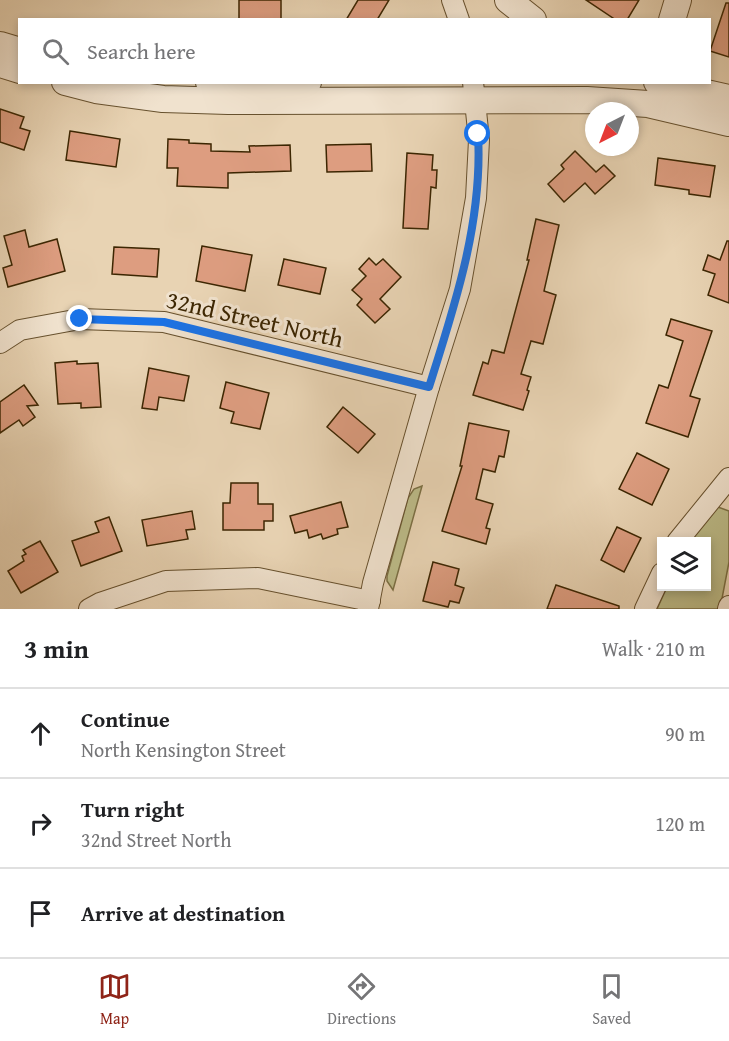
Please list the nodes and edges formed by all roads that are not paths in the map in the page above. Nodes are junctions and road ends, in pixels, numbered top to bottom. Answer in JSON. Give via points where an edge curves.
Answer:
{"nodes":[{"id":1,"x":452,"y":0,"type":"edge"},
{"id":2,"x":508,"y":0,"type":"edge"},
{"id":3,"x":678,"y":0,"type":"edge"},
{"id":4,"x":458,"y":18,"type":"edge"},
{"id":5,"x":530,"y":18,"type":"edge"},
{"id":6,"x":673,"y":18,"type":"edge"},
{"id":7,"x":0,"y":45,"type":"edge"},
{"id":8,"x":18,"y":50,"type":"edge"},
{"id":9,"x":0,"y":64,"type":"edge"},
{"id":10,"x":18,"y":69,"type":"edge"},
{"id":11,"x":73,"y":84,"type":"edge"},
{"id":12,"x":653,"y":90,"type":"edge"},
{"id":13,"x":474,"y":91,"type":"edge"},
{"id":14,"x":729,"y":98,"type":"edge"},
{"id":15,"x":729,"y":123,"type":"edge"},
{"id":16,"x":0,"y":343,"type":"edge"},
{"id":17,"x":429,"y":387,"type":"junction"},
{"id":18,"x":729,"y":477,"type":"edge"},
{"id":19,"x":681,"y":537,"type":"edge"},
{"id":20,"x":657,"y":584,"type":"edge"},
{"id":21,"x":369,"y":605,"type":"edge"},
{"id":22,"x":89,"y":609,"type":"edge"},
{"id":23,"x":645,"y":609,"type":"edge"}],
"edges":[{"from":1,"to":4,"type":"street"},
{"from":2,"to":5,"type":"street"},
{"from":3,"to":6,"type":"street"},
{"from":7,"to":8,"type":"street"},
{"from":9,"to":10,"type":"street"},
{"from":11,"to":13,"type":"street","via":[[163,99],[228,101]]},
{"from":12,"to":13,"type":"street","via":[[587,100]]},
{"from":12,"to":14,"type":"street"},
{"from":12,"to":15,"type":"street"},
{"from":13,"to":17,"type":"street","via":[[477,198],[460,289]]},
{"from":16,"to":17,"type":"street","name":"32nd Street North","via":[[20,330],[80,319],[164,322]]},
{"from":17,"to":21,"type":"street"},
{"from":18,"to":19,"type":"street"},
{"from":20,"to":23,"type":"street"},
{"from":21,"to":22,"type":"street","via":[[258,578],[166,582]]}]}
